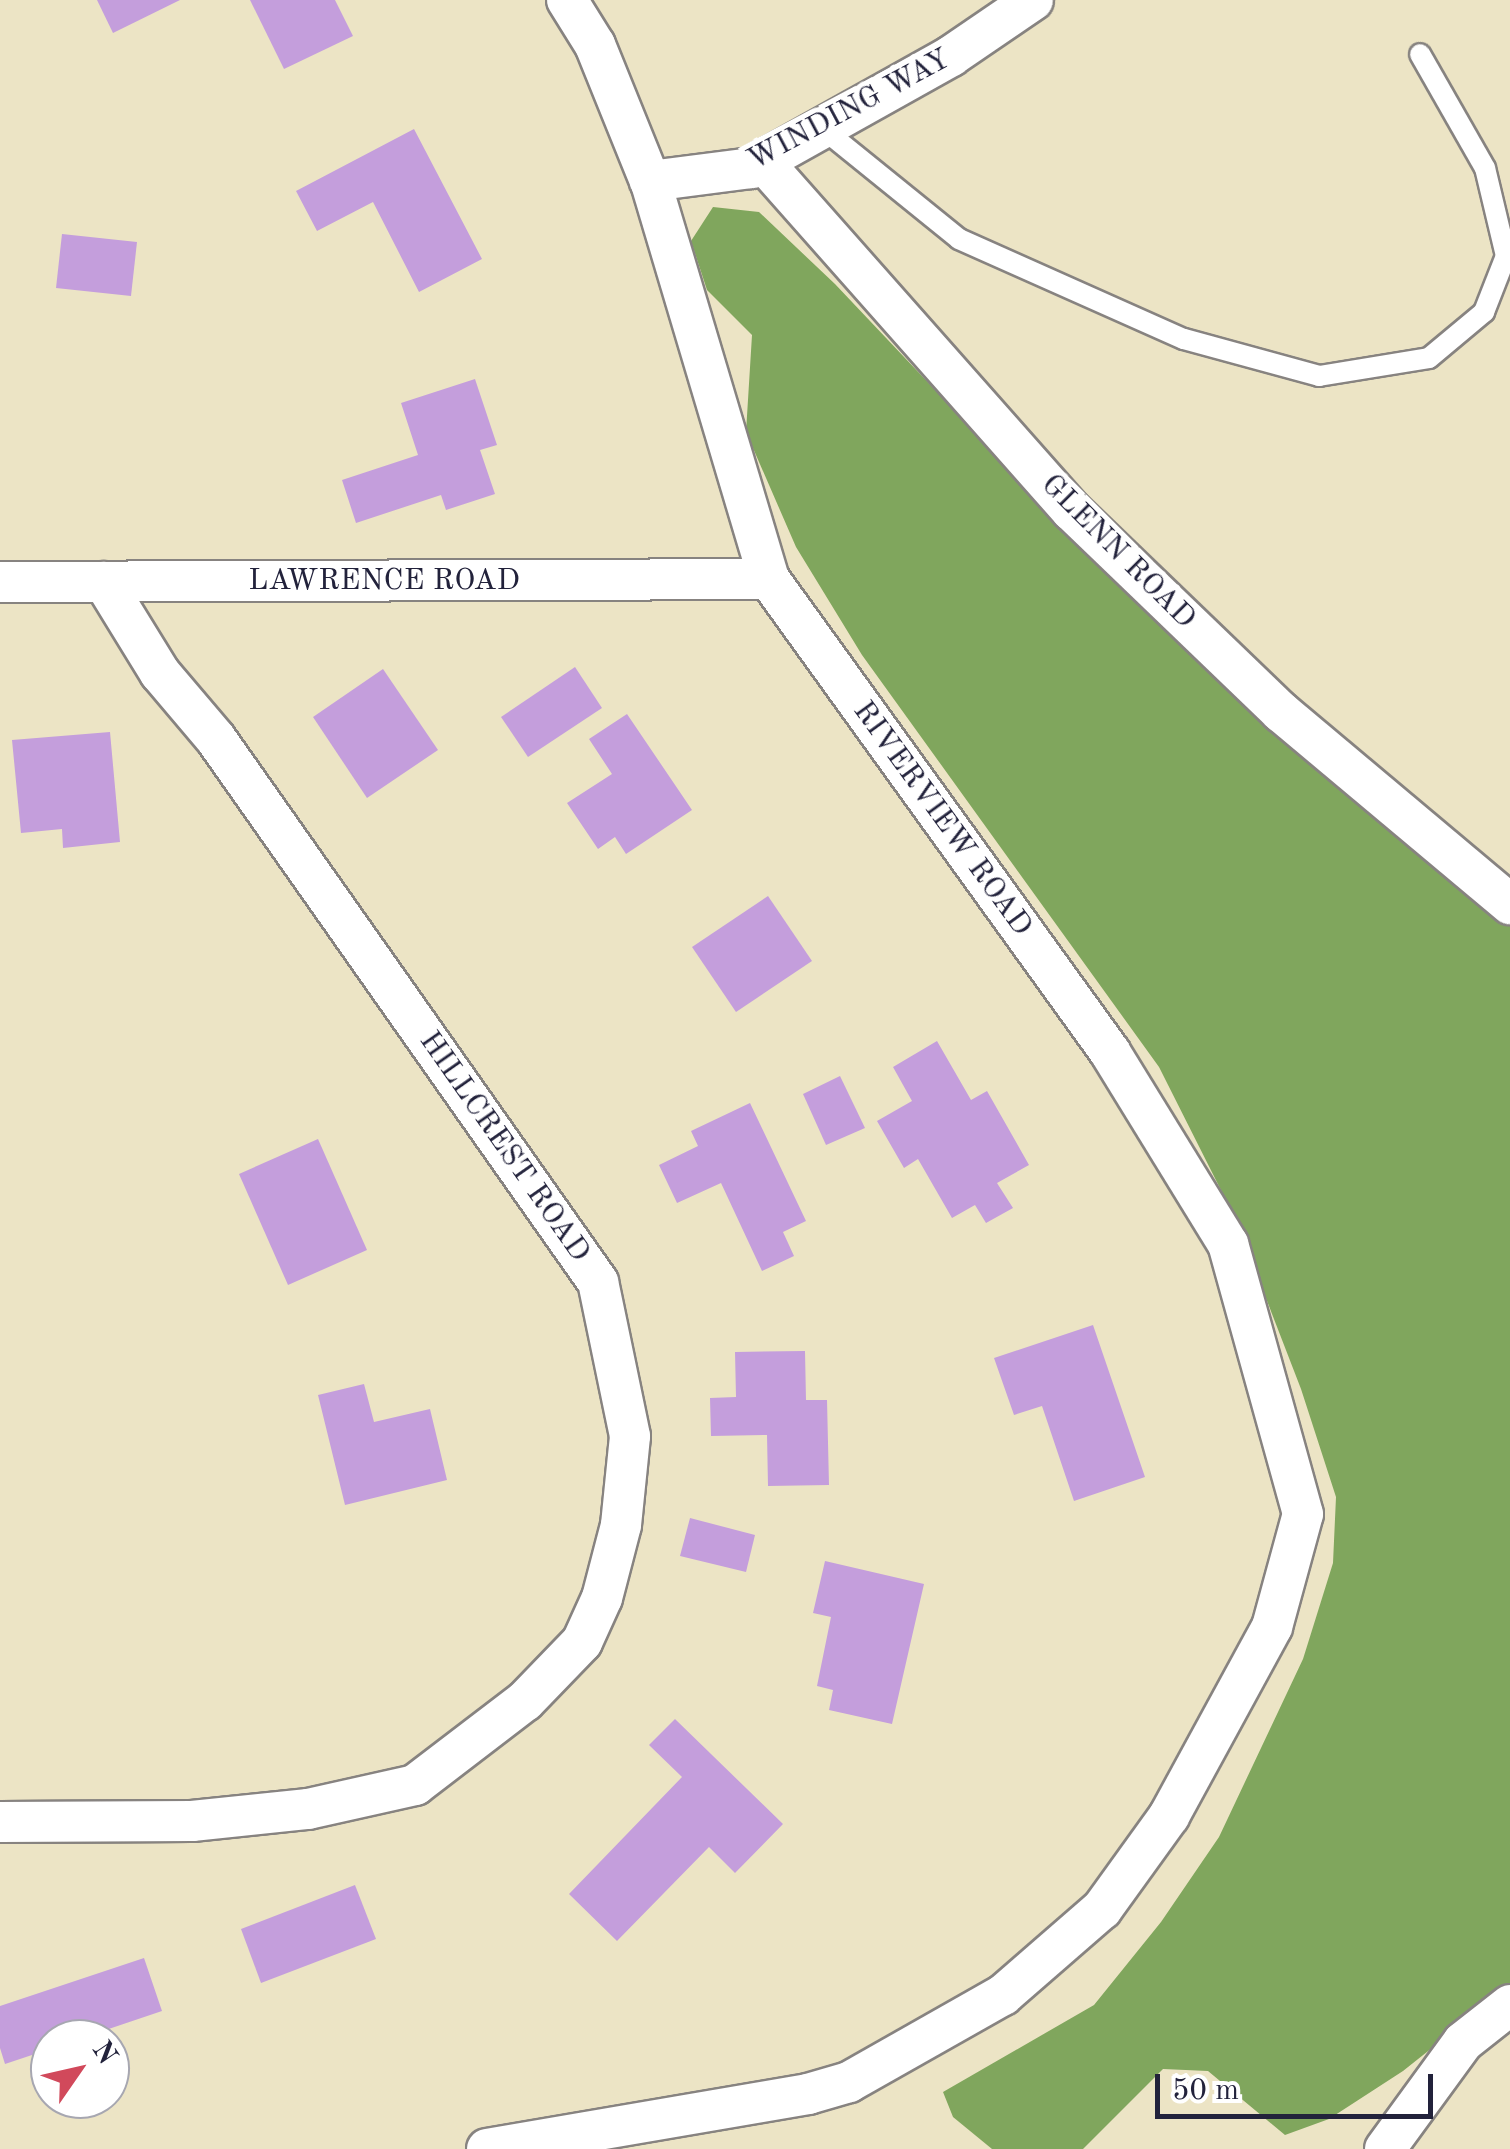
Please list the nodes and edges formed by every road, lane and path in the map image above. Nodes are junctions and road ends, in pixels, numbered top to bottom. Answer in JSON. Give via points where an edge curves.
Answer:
{"nodes":[{"id":1,"x":568,"y":0,"type":"edge"},
{"id":2,"x":1033,"y":0,"type":"edge"},
{"id":3,"x":1420,"y":54,"type":"dead end"},
{"id":4,"x":822,"y":128,"type":"junction"},
{"id":5,"x":763,"y":162,"type":"junction"},
{"id":6,"x":650,"y":180,"type":"junction"},
{"id":7,"x":769,"y":579,"type":"junction"},
{"id":8,"x":0,"y":582,"type":"edge"},
{"id":9,"x":104,"y":582,"type":"junction"},
{"id":10,"x":1510,"y":904,"type":"edge"},
{"id":11,"x":0,"y":1822,"type":"edge"},
{"id":12,"x":1510,"y":2005,"type":"edge"},
{"id":13,"x":487,"y":2149,"type":"edge"},
{"id":14,"x":1385,"y":2149,"type":"edge"}],
"edges":[{"from":1,"to":6,"type":"street","name":"RIVERVIEW ROAD","via":[[595,45]]},
{"from":2,"to":4,"type":"street","name":"WINDING WAY","via":[[951,56]]},
{"from":3,"to":4,"type":"lane","via":[[1485,168],[1506,256],[1484,312],[1429,358],[1319,376],[1184,338],[959,239]]},
{"from":4,"to":5,"type":"street","name":"WINDING WAY"},
{"from":5,"to":6,"type":"street","name":"WINDING WAY"},
{"from":5,"to":10,"type":"street","name":"GLENN ROAD","via":[[1072,510],[1281,712]]},
{"from":6,"to":7,"type":"street","name":"RIVERVIEW ROAD"},
{"from":7,"to":9,"type":"street","name":"LAWRENCE ROAD"},
{"from":7,"to":13,"type":"street","name":"RIVERVIEW ROAD","via":[[1110,1052],[1228,1244],[1303,1514],[1272,1628],[1138,1864],[1102,1908],[1002,1995],[849,2082]]},
{"from":8,"to":9,"type":"street","name":"LAWRENCE ROAD"},
{"from":9,"to":11,"type":"street","name":"HILLCREST ROAD","via":[[160,674],[216,739],[598,1282],[630,1436],[621,1525],[602,1598],[582,1642],[526,1701],[415,1785],[308,1809],[192,1821]]},
{"from":12,"to":14,"type":"street","via":[[1464,2042]]}]}
